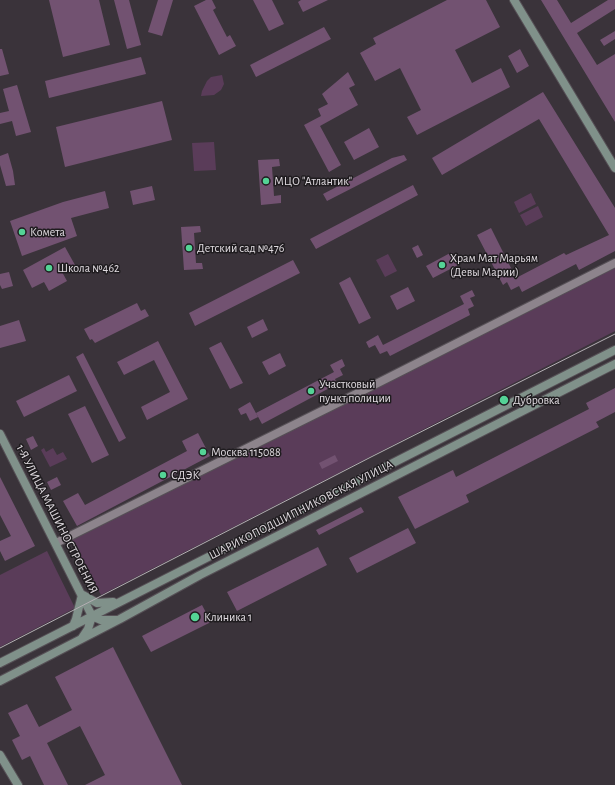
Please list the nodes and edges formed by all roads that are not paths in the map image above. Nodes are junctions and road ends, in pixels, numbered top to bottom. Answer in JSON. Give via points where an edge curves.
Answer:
{"nodes":[{"id":1,"x":514,"y":0,"type":"edge"},
{"id":2,"x":615,"y":168,"type":"edge"},
{"id":3,"x":615,"y":263,"type":"edge"},
{"id":4,"x":615,"y":350,"type":"edge"},
{"id":5,"x":615,"y":364,"type":"edge"},
{"id":6,"x":0,"y":434,"type":"edge"},
{"id":7,"x":56,"y":543,"type":"junction"},
{"id":8,"x":82,"y":595,"type":"junction"},
{"id":9,"x":118,"y":602,"type":"junction"},
{"id":10,"x":92,"y":616,"type":"junction"},
{"id":11,"x":120,"y":619,"type":"junction"},
{"id":12,"x":73,"y":626,"type":"junction"},
{"id":13,"x":81,"y":640,"type":"junction"},
{"id":14,"x":0,"y":663,"type":"edge"},
{"id":15,"x":0,"y":681,"type":"edge"},
{"id":16,"x":0,"y":755,"type":"edge"},
{"id":17,"x":18,"y":785,"type":"edge"}],
"edges":[{"from":1,"to":2,"type":"main road"},
{"from":3,"to":7,"type":"street"},
{"from":4,"to":9,"type":"main road","name":"ШАРИКОПОДШИПНИКОВСКАЯ УЛИЦА"},
{"from":5,"to":11,"type":"main road","name":"ШАРИКОПОДШИПНИКОВСКАЯ УЛИЦА","via":[[200,575]]},
{"from":6,"to":7,"type":"main road","name":"1-Я УЛИЦА МАШИНОСТРОЕНИЯ"},
{"from":7,"to":8,"type":"main road","name":"1-Я УЛИЦА МАШИНОСТРОЕНИЯ"},
{"from":8,"to":9,"type":"main road","via":[[101,604]]},
{"from":8,"to":10,"type":"main road","name":"1-Я УЛИЦА МАШИНОСТРОЕНИЯ"},
{"from":8,"to":12,"type":"main road"},
{"from":9,"to":10,"type":"main road","name":"ШАРИКОПОДШИПНИКОВСКАЯ УЛИЦА"},
{"from":10,"to":11,"type":"main road","via":[[101,620]]},
{"from":10,"to":12,"type":"main road","name":"ШАРИКОПОДШИПНИКОВСКАЯ УЛИЦА"},
{"from":10,"to":13,"type":"main road"},
{"from":11,"to":13,"type":"main road","name":"ШАРИКОПОДШИПНИКОВСКАЯ УЛИЦА"},
{"from":12,"to":14,"type":"main road","name":"ШАРИКОПОДШИПНИКОВСКАЯ УЛИЦА"},
{"from":13,"to":15,"type":"main road","name":"ШАРИКОПОДШИПНИКОВСКАЯ УЛИЦА"},
{"from":16,"to":17,"type":"main road"}]}
